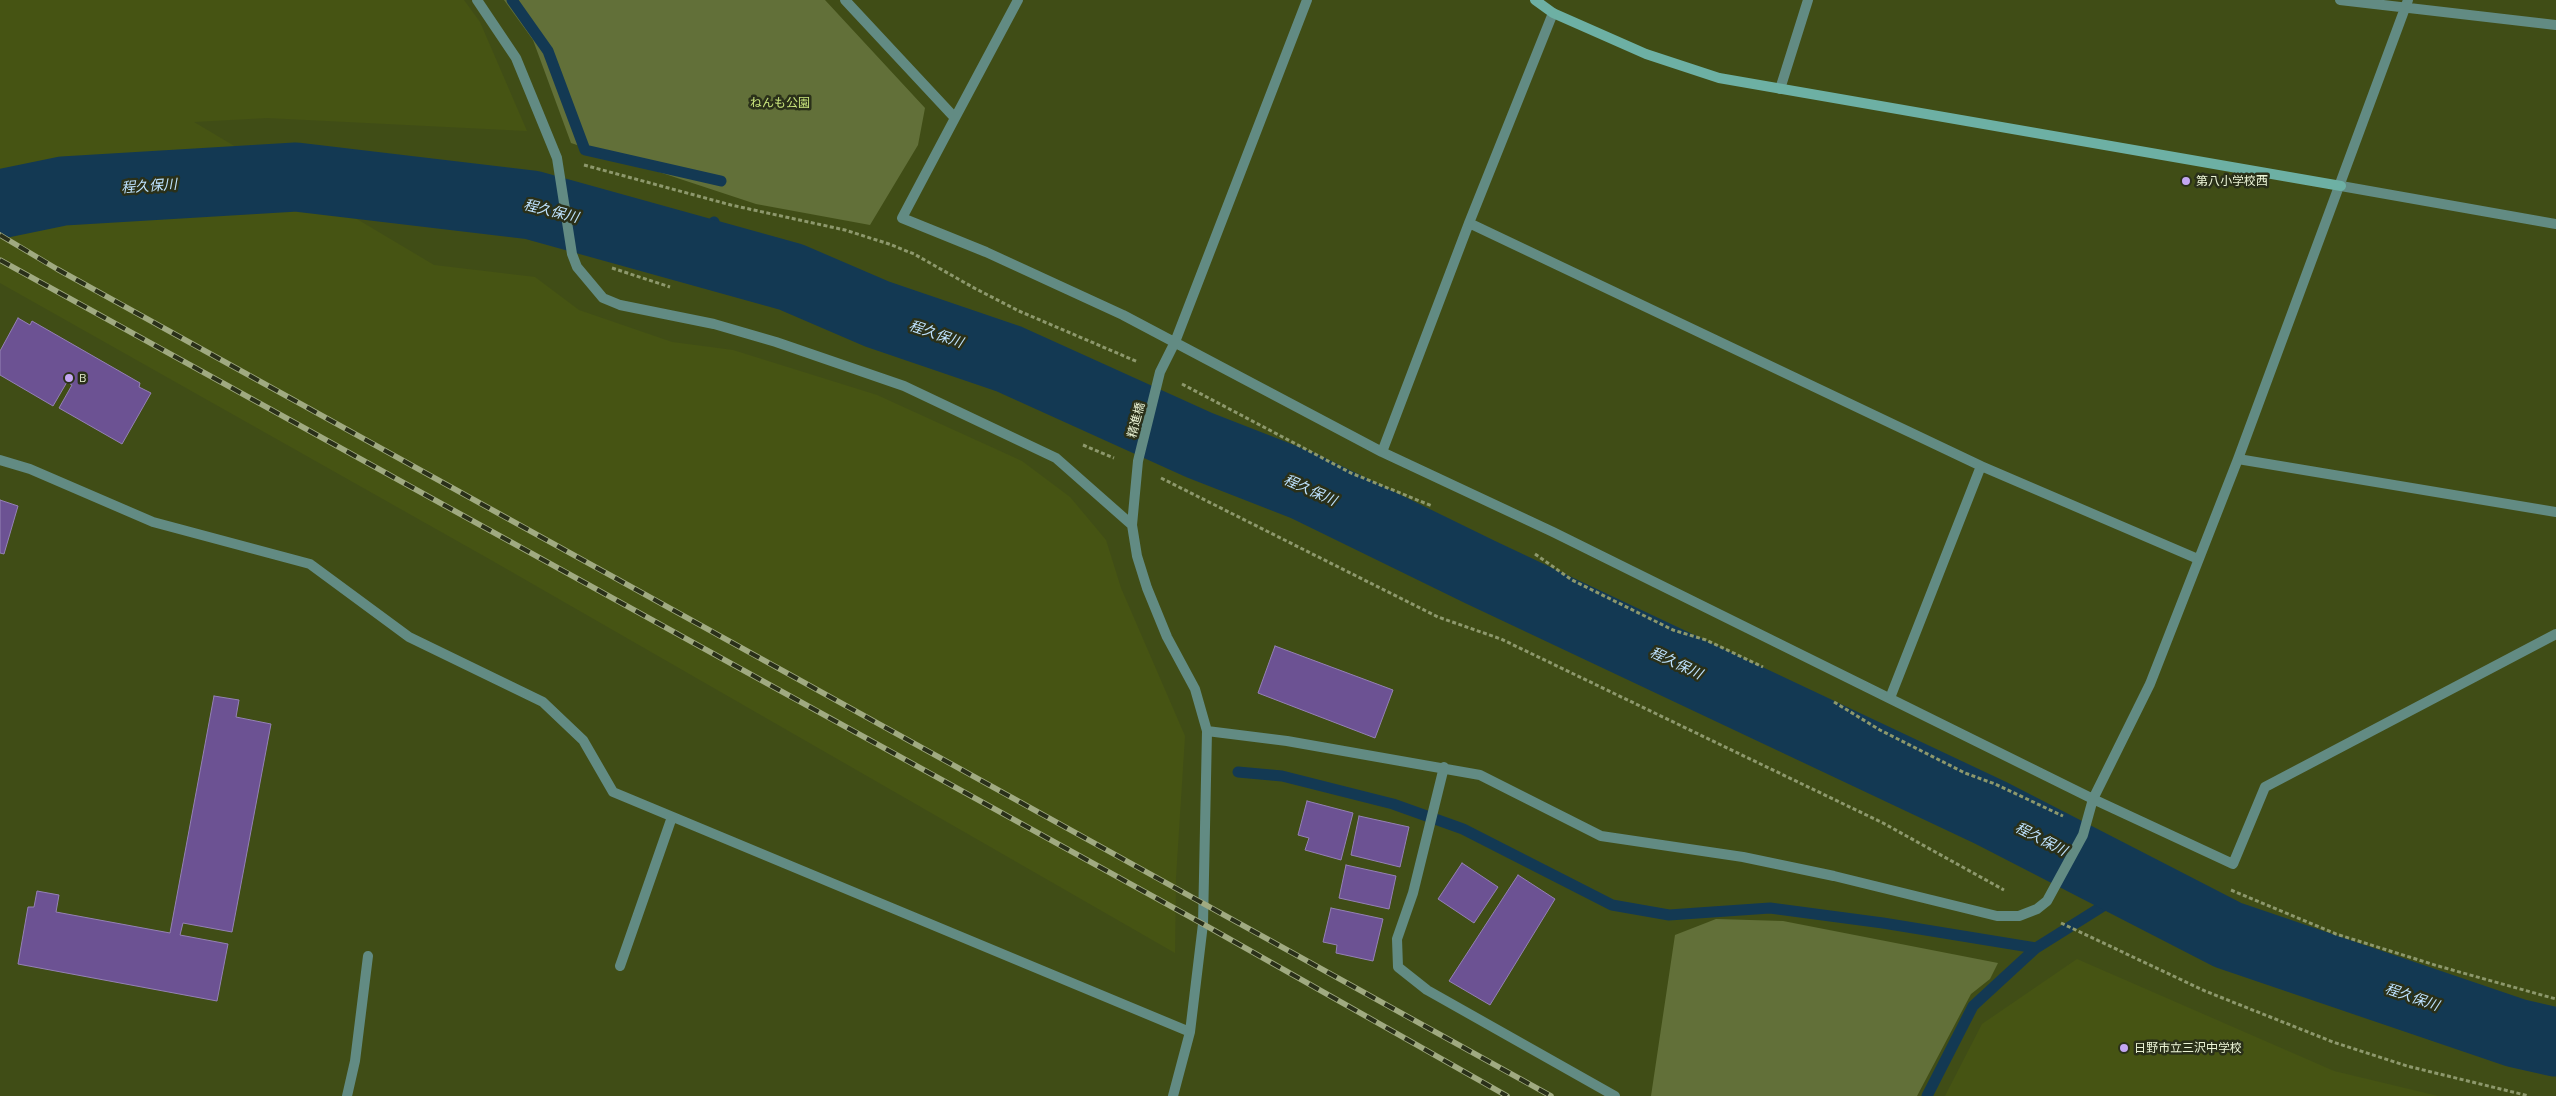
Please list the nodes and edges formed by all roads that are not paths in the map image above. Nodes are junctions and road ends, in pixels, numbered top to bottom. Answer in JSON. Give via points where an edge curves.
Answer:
{"nodes":[{"id":1,"x":476,"y":0,"type":"edge"},
{"id":2,"x":845,"y":0,"type":"edge"},
{"id":3,"x":1018,"y":0,"type":"edge"},
{"id":4,"x":1308,"y":0,"type":"edge"},
{"id":5,"x":1534,"y":0,"type":"edge"},
{"id":6,"x":1808,"y":0,"type":"edge"},
{"id":7,"x":2340,"y":0,"type":"edge"},
{"id":8,"x":2406,"y":4,"type":"edge"},
{"id":9,"x":1553,"y":13,"type":"junction"},
{"id":10,"x":2556,"y":26,"type":"edge"},
{"id":11,"x":1780,"y":89,"type":"junction"},
{"id":12,"x":955,"y":118,"type":"junction"},
{"id":13,"x":2341,"y":186,"type":"junction"},
{"id":14,"x":1469,"y":223,"type":"junction"},
{"id":15,"x":2556,"y":224,"type":"edge"},
{"id":16,"x":1175,"y":342,"type":"junction"},
{"id":17,"x":1382,"y":452,"type":"junction"},
{"id":18,"x":2238,"y":459,"type":"junction"},
{"id":19,"x":0,"y":460,"type":"edge"},
{"id":20,"x":1981,"y":466,"type":"junction"},
{"id":21,"x":2556,"y":512,"type":"edge"},
{"id":22,"x":1132,"y":525,"type":"junction"},
{"id":23,"x":2198,"y":559,"type":"junction"},
{"id":24,"x":2556,"y":634,"type":"edge"},
{"id":25,"x":1890,"y":698,"type":"junction"},
{"id":26,"x":1207,"y":731,"type":"junction"},
{"id":27,"x":1444,"y":767,"type":"junction"},
{"id":28,"x":2093,"y":798,"type":"junction"},
{"id":29,"x":672,"y":817,"type":"junction"},
{"id":30,"x":368,"y":956,"type":"dead end"},
{"id":31,"x":620,"y":966,"type":"dead end"},
{"id":32,"x":1190,"y":1032,"type":"junction"},
{"id":33,"x":347,"y":1096,"type":"edge"},
{"id":34,"x":1173,"y":1096,"type":"edge"},
{"id":35,"x":1615,"y":1096,"type":"edge"}],
"edges":[{"from":1,"to":22,"type":"street","via":[[516,58],[557,158],[572,254],[577,267],[603,298],[776,342],[904,386],[1056,458]]},
{"from":2,"to":12,"type":"street"},
{"from":3,"to":12,"type":"street"},
{"from":4,"to":16,"type":"street","name":"精進橋"},
{"from":5,"to":9,"type":"street"},
{"from":6,"to":11,"type":"street"},
{"from":7,"to":8,"type":"street"},
{"from":8,"to":10,"type":"street"},
{"from":8,"to":13,"type":"street"},
{"from":9,"to":11,"type":"street","via":[[1646,54],[1719,78]]},
{"from":9,"to":14,"type":"street"},
{"from":11,"to":13,"type":"street"},
{"from":12,"to":16,"type":"street","via":[[902,218],[986,252]]},
{"from":13,"to":15,"type":"street"},
{"from":13,"to":18,"type":"street"},
{"from":14,"to":17,"type":"street"},
{"from":14,"to":20,"type":"street"},
{"from":16,"to":17,"type":"street"},
{"from":16,"to":22,"type":"street","name":"精進橋","via":[[1160,372],[1138,464]]},
{"from":17,"to":25,"type":"street","via":[[1553,532]]},
{"from":18,"to":21,"type":"street"},
{"from":18,"to":23,"type":"street"},
{"from":19,"to":29,"type":"street","via":[[30,469],[153,522],[310,564],[410,637],[543,702],[582,740],[613,792]]},
{"from":20,"to":23,"type":"street"},
{"from":20,"to":25,"type":"street"},
{"from":22,"to":26,"type":"street","name":"精進橋","via":[[1147,588],[1167,637],[1195,689]]},
{"from":23,"to":28,"type":"street","via":[[2150,684]]},
{"from":24,"to":28,"type":"street","via":[[2265,787],[2233,864]]},
{"from":25,"to":28,"type":"street"},
{"from":26,"to":27,"type":"street"},
{"from":26,"to":32,"type":"street","name":"精進橋","via":[[1204,917]]},
{"from":27,"to":28,"type":"street","via":[[1480,775],[1601,836],[1743,857],[1996,916],[2019,916],[2047,901],[2083,835]]},
{"from":27,"to":35,"type":"street","via":[[1413,893],[1397,939],[1398,967],[1427,990]]},
{"from":29,"to":31,"type":"street"},
{"from":29,"to":32,"type":"street"},
{"from":30,"to":33,"type":"street","via":[[355,1061]]},
{"from":32,"to":34,"type":"street","name":"精進橋"}]}
